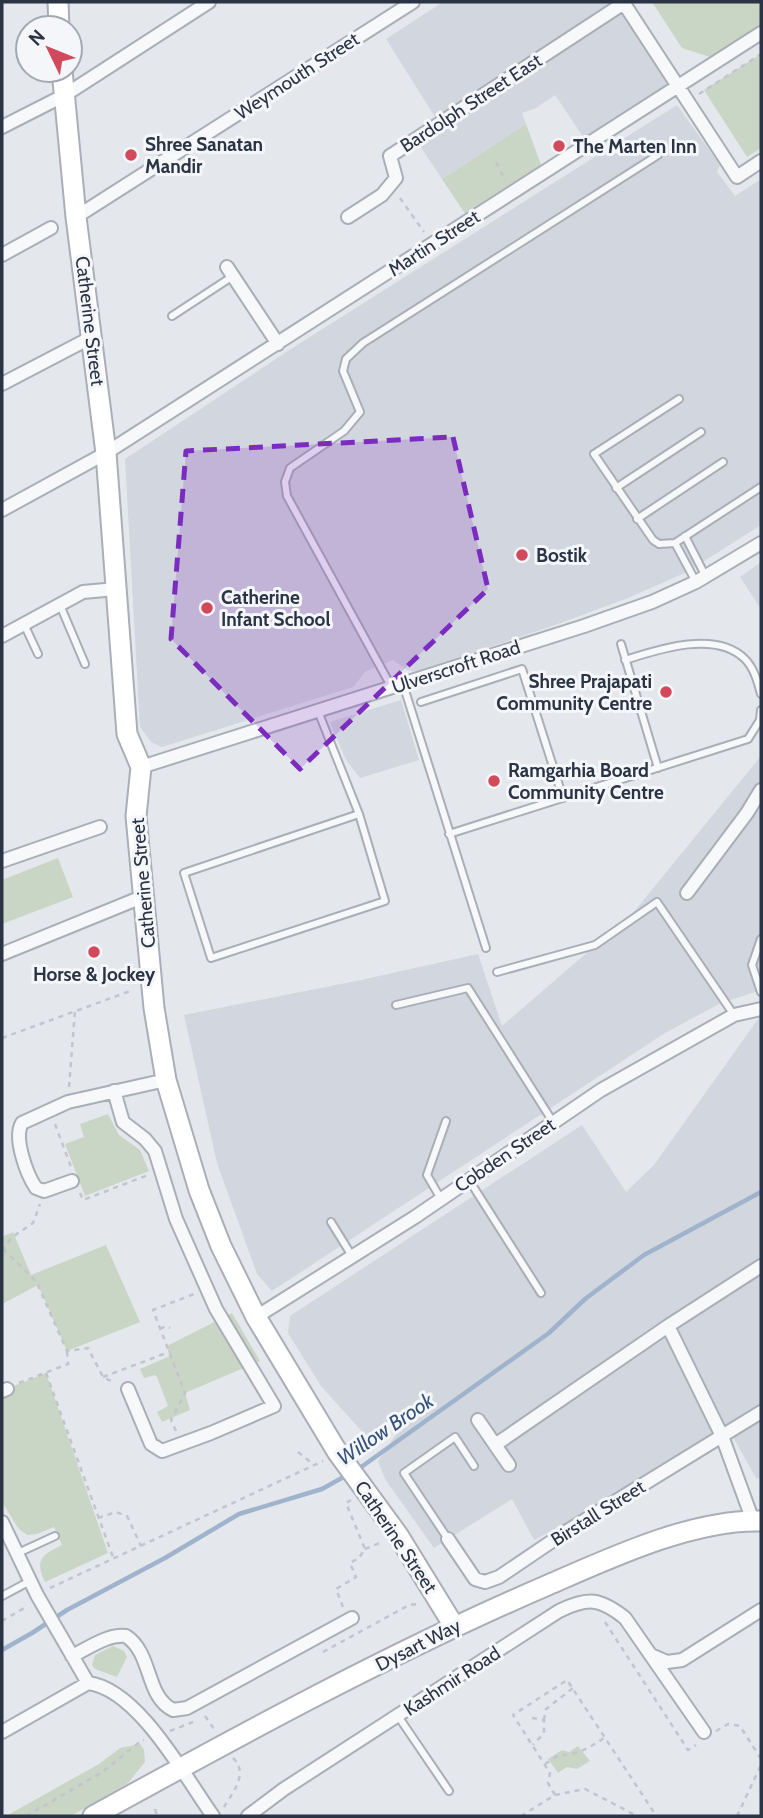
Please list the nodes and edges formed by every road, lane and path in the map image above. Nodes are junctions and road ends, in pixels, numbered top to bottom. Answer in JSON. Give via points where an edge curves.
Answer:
{"nodes":[{"id":1,"x":209,"y":2,"type":"edge"},
{"id":2,"x":413,"y":2,"type":"edge"},
{"id":3,"x":624,"y":2,"type":"edge"},
{"id":4,"x":761,"y":33,"type":"edge"},
{"id":5,"x":761,"y":54,"type":"edge"},
{"id":6,"x":64,"y":84,"type":"edge"},
{"id":7,"x":679,"y":86,"type":"junction"},
{"id":8,"x":65,"y":95,"type":"junction"},
{"id":9,"x":689,"y":101,"type":"junction"},
{"id":10,"x":2,"y":127,"type":"edge"},
{"id":11,"x":658,"y":155,"type":"dead end"},
{"id":12,"x":761,"y":161,"type":"edge"},
{"id":13,"x":496,"y":162,"type":"dead end"},
{"id":14,"x":390,"y":185,"type":"junction"},
{"id":15,"x":513,"y":191,"type":"junction"},
{"id":16,"x":348,"y":216,"type":"dead end"},
{"id":17,"x":76,"y":217,"type":"junction"},
{"id":18,"x":51,"y":228,"type":"dead end"},
{"id":19,"x":432,"y":243,"type":"junction"},
{"id":20,"x":2,"y":255,"type":"edge"},
{"id":21,"x":230,"y":271,"type":"joint"},
{"id":22,"x":172,"y":316,"type":"dead end"},
{"id":23,"x":92,"y":338,"type":"junction"},
{"id":24,"x":278,"y":344,"type":"junction"},
{"id":25,"x":2,"y":384,"type":"edge"},
{"id":26,"x":679,"y":399,"type":"dead end"},
{"id":27,"x":701,"y":432,"type":"dead end"},
{"id":28,"x":106,"y":453,"type":"junction"},
{"id":29,"x":723,"y":462,"type":"dead end"},
{"id":30,"x":761,"y":487,"type":"edge"},
{"id":31,"x":616,"y":488,"type":"junction"},
{"id":32,"x":2,"y":510,"type":"edge"},
{"id":33,"x":637,"y":519,"type":"junction"},
{"id":34,"x":685,"y":536,"type":"junction"},
{"id":35,"x":675,"y":543,"type":"junction"},
{"id":36,"x":761,"y":544,"type":"edge"},
{"id":37,"x":701,"y":579,"type":"junction"},
{"id":38,"x":116,"y":589,"type":"junction"},
{"id":39,"x":60,"y":605,"type":"junction"},
{"id":40,"x":24,"y":624,"type":"junction"},
{"id":41,"x":2,"y":636,"type":"edge"},
{"id":42,"x":621,"y":644,"type":"dead end"},
{"id":43,"x":38,"y":654,"type":"dead end"},
{"id":44,"x":625,"y":660,"type":"junction"},
{"id":45,"x":86,"y":664,"type":"dead end"},
{"id":46,"x":398,"y":686,"type":"junction"},
{"id":47,"x":761,"y":694,"type":"edge"},
{"id":48,"x":421,"y":702,"type":"dead end"},
{"id":49,"x":761,"y":710,"type":"edge"},
{"id":50,"x":318,"y":711,"type":"junction"},
{"id":51,"x":141,"y":768,"type":"junction"},
{"id":52,"x":658,"y":768,"type":"junction"},
{"id":53,"x":761,"y":790,"type":"edge"},
{"id":54,"x":563,"y":798,"type":"junction"},
{"id":55,"x":359,"y":814,"type":"junction"},
{"id":56,"x":100,"y":827,"type":"dead end"},
{"id":57,"x":449,"y":834,"type":"junction"},
{"id":58,"x":2,"y":861,"type":"edge"},
{"id":59,"x":687,"y":892,"type":"dead end"},
{"id":60,"x":142,"y":897,"type":"junction"},
{"id":61,"x":761,"y":939,"type":"edge"},
{"id":62,"x":486,"y":948,"type":"dead end"},
{"id":63,"x":2,"y":954,"type":"edge"},
{"id":64,"x":497,"y":972,"type":"dead end"},
{"id":65,"x":152,"y":983,"type":"junction"},
{"id":66,"x":761,"y":992,"type":"edge"},
{"id":67,"x":396,"y":1005,"type":"dead end"},
{"id":68,"x":761,"y":1009,"type":"edge"},
{"id":69,"x":75,"y":1010,"type":"junction"},
{"id":70,"x":734,"y":1015,"type":"junction"},
{"id":71,"x":2,"y":1038,"type":"edge"},
{"id":72,"x":166,"y":1080,"type":"junction"},
{"id":73,"x":114,"y":1091,"type":"junction"},
{"id":74,"x":68,"y":1102,"type":"junction"},
{"id":75,"x":50,"y":1111,"type":"junction"},
{"id":76,"x":446,"y":1121,"type":"dead end"},
{"id":77,"x":553,"y":1122,"type":"junction"},
{"id":78,"x":161,"y":1170,"type":"junction"},
{"id":79,"x":74,"y":1180,"type":"junction"},
{"id":80,"x":469,"y":1180,"type":"junction"},
{"id":81,"x":44,"y":1191,"type":"junction"},
{"id":82,"x":441,"y":1199,"type":"junction"},
{"id":83,"x":331,"y":1222,"type":"dead end"},
{"id":84,"x":2,"y":1244,"type":"edge"},
{"id":85,"x":7,"y":1244,"type":"junction"},
{"id":86,"x":3,"y":1250,"type":"edge"},
{"id":87,"x":352,"y":1256,"type":"junction"},
{"id":88,"x":761,"y":1266,"type":"edge"},
{"id":89,"x":206,"y":1288,"type":"junction"},
{"id":90,"x":541,"y":1293,"type":"dead end"},
{"id":91,"x":256,"y":1317,"type":"junction"},
{"id":92,"x":668,"y":1326,"type":"junction"},
{"id":93,"x":160,"y":1328,"type":"junction"},
{"id":94,"x":170,"y":1328,"type":"dead end"},
{"id":95,"x":66,"y":1351,"type":"junction"},
{"id":96,"x":169,"y":1352,"type":"junction"},
{"id":97,"x":46,"y":1373,"type":"junction"},
{"id":98,"x":103,"y":1377,"type":"junction"},
{"id":99,"x":128,"y":1389,"type":"joint"},
{"id":100,"x":4,"y":1390,"type":"edge"},
{"id":101,"x":761,"y":1412,"type":"edge"},
{"id":102,"x":478,"y":1420,"type":"dead end"},
{"id":103,"x":722,"y":1437,"type":"junction"},
{"id":104,"x":181,"y":1445,"type":"junction"},
{"id":105,"x":495,"y":1445,"type":"junction"},
{"id":106,"x":298,"y":1452,"type":"dead end"},
{"id":107,"x":338,"y":1453,"type":"junction"},
{"id":108,"x":314,"y":1465,"type":"junction"},
{"id":109,"x":509,"y":1465,"type":"dead end"},
{"id":110,"x":474,"y":1466,"type":"dead end"},
{"id":111,"x":365,"y":1490,"type":"junction"},
{"id":112,"x":98,"y":1518,"type":"junction"},
{"id":113,"x":757,"y":1521,"type":"edge"},
{"id":114,"x":2,"y":1522,"type":"edge"},
{"id":115,"x":55,"y":1536,"type":"dead end"},
{"id":116,"x":448,"y":1539,"type":"joint"},
{"id":117,"x":141,"y":1546,"type":"junction"},
{"id":118,"x":18,"y":1553,"type":"junction"},
{"id":119,"x":113,"y":1559,"type":"junction"},
{"id":120,"x":30,"y":1581,"type":"junction"},
{"id":121,"x":2,"y":1596,"type":"edge"},
{"id":122,"x":39,"y":1597,"type":"junction"},
{"id":123,"x":440,"y":1603,"type":"junction"},
{"id":124,"x":761,"y":1611,"type":"edge"},
{"id":125,"x":350,"y":1619,"type":"joint"},
{"id":126,"x":2,"y":1621,"type":"edge"},
{"id":127,"x":605,"y":1623,"type":"dead end"},
{"id":128,"x":454,"y":1626,"type":"junction"},
{"id":129,"x":651,"y":1655,"type":"junction"},
{"id":130,"x":72,"y":1656,"type":"junction"},
{"id":131,"x":314,"y":1657,"type":"dead end"},
{"id":132,"x":88,"y":1683,"type":"junction"},
{"id":133,"x":573,"y":1688,"type":"junction"},
{"id":134,"x":398,"y":1716,"type":"junction"},
{"id":135,"x":532,"y":1718,"type":"dead end"},
{"id":136,"x":544,"y":1720,"type":"junction"},
{"id":137,"x":2,"y":1732,"type":"edge"},
{"id":138,"x":706,"y":1734,"type":"junction"},
{"id":139,"x":604,"y":1737,"type":"junction"},
{"id":140,"x":533,"y":1745,"type":"junction"},
{"id":141,"x":761,"y":1759,"type":"edge"},
{"id":142,"x":545,"y":1764,"type":"junction"},
{"id":143,"x":761,"y":1765,"type":"edge"},
{"id":144,"x":179,"y":1769,"type":"junction"},
{"id":145,"x":449,"y":1791,"type":"dead end"},
{"id":146,"x":555,"y":1794,"type":"junction"},
{"id":147,"x":155,"y":1809,"type":"dead end"},
{"id":148,"x":93,"y":1816,"type":"edge"},
{"id":149,"x":157,"y":1816,"type":"edge"},
{"id":150,"x":213,"y":1816,"type":"edge"},
{"id":151,"x":248,"y":1816,"type":"edge"},
{"id":152,"x":521,"y":1816,"type":"edge"},
{"id":153,"x":637,"y":1816,"type":"edge"},
{"id":154,"x":653,"y":1816,"type":"edge"},
{"id":155,"x":737,"y":1816,"type":"edge"}],
"edges":[{"from":1,"to":8,"type":"street"},
{"from":2,"to":17,"type":"street","name":"Weymouth Street"},
{"from":3,"to":7,"type":"street"},
{"from":3,"to":14,"type":"street","name":"Bardolph Street East","via":[[390,156],[396,178]]},
{"from":4,"to":7,"type":"street","name":"Martin Street"},
{"from":5,"to":9,"type":"path"},
{"from":6,"to":8,"type":"street","name":"Catherine Street"},
{"from":7,"to":9,"type":"street"},
{"from":7,"to":15,"type":"street","name":"Martin Street"},
{"from":8,"to":10,"type":"street"},
{"from":8,"to":17,"type":"street","name":"Catherine Street"},
{"from":9,"to":12,"type":"street","via":[[737,177]]},
{"from":11,"to":46,"type":"lane","via":[[363,343],[346,359],[343,371],[360,412],[344,431],[290,468],[285,482],[288,496]]},
{"from":13,"to":15,"type":"path"},
{"from":14,"to":16,"type":"street"},
{"from":14,"to":19,"type":"path"},
{"from":15,"to":19,"type":"street","name":"Martin Street"},
{"from":17,"to":23,"type":"street","name":"Catherine Street"},
{"from":18,"to":20,"type":"street"},
{"from":19,"to":24,"type":"street","name":"Martin Street"},
{"from":21,"to":22,"type":"lane"},
{"from":21,"to":24,"type":"street"},
{"from":23,"to":25,"type":"street"},
{"from":23,"to":28,"type":"street","name":"Catherine Street"},
{"from":24,"to":28,"type":"street","name":"Martin Street"},
{"from":26,"to":31,"type":"lane","via":[[594,454]]},
{"from":27,"to":31,"type":"lane"},
{"from":28,"to":32,"type":"street","name":"Martin Street"},
{"from":28,"to":38,"type":"street","name":"Catherine Street"},
{"from":29,"to":33,"type":"lane"},
{"from":30,"to":34,"type":"lane"},
{"from":31,"to":33,"type":"lane"},
{"from":33,"to":35,"type":"lane","via":[[659,544]]},
{"from":34,"to":35,"type":"lane"},
{"from":34,"to":37,"type":"lane"},
{"from":35,"to":37,"type":"lane"},
{"from":36,"to":37,"type":"street","name":"Ulverscroft Road"},
{"from":37,"to":46,"type":"street","name":"Ulverscroft Road","via":[[596,622]]},
{"from":38,"to":39,"type":"street","via":[[83,592]]},
{"from":38,"to":51,"type":"street","name":"Catherine Street","via":[[127,734]]},
{"from":39,"to":40,"type":"street"},
{"from":39,"to":45,"type":"lane"},
{"from":40,"to":41,"type":"street"},
{"from":40,"to":43,"type":"lane"},
{"from":42,"to":44,"type":"lane"},
{"from":44,"to":47,"type":"lane","via":[[666,646],[728,647],[746,660]]},
{"from":44,"to":52,"type":"lane"},
{"from":46,"to":50,"type":"street","name":"Ulverscroft Road"},
{"from":46,"to":57,"type":"lane"},
{"from":48,"to":54,"type":"lane","via":[[522,669]]},
{"from":49,"to":52,"type":"lane","via":[[748,739]]},
{"from":50,"to":51,"type":"street","name":"Ulverscroft Road"},
{"from":50,"to":55,"type":"lane"},
{"from":51,"to":60,"type":"street","name":"Catherine Street","via":[[135,816]]},
{"from":52,"to":54,"type":"lane"},
{"from":53,"to":59,"type":"street"},
{"from":54,"to":57,"type":"lane"},
{"from":55,"to":55,"type":"lane","via":[[385,901],[211,958],[184,873]]},
{"from":56,"to":58,"type":"street"},
{"from":57,"to":62,"type":"lane"},
{"from":60,"to":63,"type":"street"},
{"from":60,"to":65,"type":"street","name":"Catherine Street"},
{"from":61,"to":66,"type":"lane","via":[[752,965]]},
{"from":64,"to":70,"type":"lane","via":[[596,945],[657,902]]},
{"from":65,"to":69,"type":"path"},
{"from":65,"to":72,"type":"street","name":"Catherine Street"},
{"from":67,"to":77,"type":"lane","via":[[468,988]]},
{"from":68,"to":70,"type":"street","name":"Cobden Street"},
{"from":69,"to":71,"type":"path"},
{"from":69,"to":74,"type":"path"},
{"from":70,"to":77,"type":"street","name":"Cobden Street"},
{"from":72,"to":73,"type":"street"},
{"from":72,"to":91,"type":"street","name":"Catherine Street","via":[[199,1190]]},
{"from":73,"to":74,"type":"street"},
{"from":73,"to":78,"type":"street","via":[[123,1122],[150,1144]]},
{"from":74,"to":75,"type":"street"},
{"from":75,"to":79,"type":"path"},
{"from":75,"to":81,"type":"street","via":[[22,1123],[18,1135],[33,1184]]},
{"from":76,"to":82,"type":"lane","via":[[427,1175]]},
{"from":77,"to":80,"type":"street","name":"Cobden Street"},
{"from":78,"to":79,"type":"path","via":[[83,1200]]},
{"from":78,"to":89,"type":"street"},
{"from":79,"to":81,"type":"street"},
{"from":80,"to":82,"type":"street","name":"Cobden Street"},
{"from":80,"to":90,"type":"lane"},
{"from":81,"to":85,"type":"path","via":[[33,1223]]},
{"from":82,"to":87,"type":"street","name":"Cobden Street"},
{"from":83,"to":87,"type":"lane"},
{"from":84,"to":85,"type":"path"},
{"from":85,"to":86,"type":"path"},
{"from":86,"to":95,"type":"path","via":[[36,1280]]},
{"from":87,"to":91,"type":"street","name":"Cobden Street"},
{"from":88,"to":92,"type":"street"},
{"from":89,"to":93,"type":"path","via":[[153,1310]]},
{"from":89,"to":104,"type":"street","via":[[274,1406]]},
{"from":91,"to":107,"type":"street","name":"Catherine Street"},
{"from":92,"to":103,"type":"street"},
{"from":92,"to":105,"type":"street"},
{"from":93,"to":94,"type":"path"},
{"from":93,"to":96,"type":"path"},
{"from":95,"to":97,"type":"path","via":[[68,1364]]},
{"from":95,"to":98,"type":"path","via":[[88,1348]]},
{"from":96,"to":98,"type":"path"},
{"from":96,"to":104,"type":"path","via":[[185,1393],[171,1420]]},
{"from":97,"to":100,"type":"path"},
{"from":97,"to":112,"type":"path"},
{"from":98,"to":99,"type":"path"},
{"from":99,"to":104,"type":"street","via":[[150,1444],[162,1451]]},
{"from":101,"to":103,"type":"street","name":"Birstall Street"},
{"from":102,"to":105,"type":"street"},
{"from":103,"to":113,"type":"street"},
{"from":103,"to":116,"type":"street","name":"Birstall Street","via":[[499,1577],[485,1582],[475,1579]]},
{"from":105,"to":109,"type":"street"},
{"from":106,"to":108,"type":"path"},
{"from":107,"to":108,"type":"path"},
{"from":107,"to":111,"type":"street","name":"Catherine Street"},
{"from":108,"to":117,"type":"path"},
{"from":110,"to":116,"type":"lane","via":[[455,1437],[404,1473]]},
{"from":111,"to":123,"type":"street","name":"Catherine Street"},
{"from":111,"to":125,"type":"path","via":[[346,1503],[365,1549],[350,1563],[356,1577],[336,1589]]},
{"from":112,"to":117,"type":"path","via":[[116,1512],[127,1516]]},
{"from":112,"to":119,"type":"path"},
{"from":113,"to":128,"type":"street","name":"Dysart Way","via":[[717,1525],[621,1553]]},
{"from":114,"to":118,"type":"street"},
{"from":115,"to":118,"type":"lane"},
{"from":117,"to":119,"type":"path"},
{"from":118,"to":120,"type":"street"},
{"from":119,"to":122,"type":"path"},
{"from":120,"to":121,"type":"lane"},
{"from":120,"to":122,"type":"street"},
{"from":122,"to":126,"type":"path"},
{"from":122,"to":130,"type":"street"},
{"from":123,"to":128,"type":"street","name":"Catherine Street"},
{"from":123,"to":131,"type":"path","via":[[409,1605]]},
{"from":124,"to":129,"type":"street","via":[[682,1660],[667,1662]]},
{"from":125,"to":130,"type":"street","via":[[187,1708],[173,1710],[157,1698],[140,1651],[126,1636],[102,1640]]},
{"from":127,"to":138,"type":"path","via":[[688,1750]]},
{"from":128,"to":144,"type":"street","name":"Dysart Way"},
{"from":129,"to":134,"type":"street","name":"Kashmir Road","via":[[625,1618],[608,1605],[586,1601],[559,1611]]},
{"from":129,"to":138,"type":"street","name":"Kashmir Road"},
{"from":130,"to":132,"type":"street"},
{"from":132,"to":137,"type":"street"},
{"from":132,"to":144,"type":"street","via":[[102,1685],[135,1708]]},
{"from":133,"to":136,"type":"path","via":[[546,1709]]},
{"from":133,"to":139,"type":"path"},
{"from":133,"to":140,"type":"path","via":[[568,1680],[513,1715]]},
{"from":134,"to":145,"type":"lane"},
{"from":134,"to":151,"type":"street","name":"Kashmir Road"},
{"from":135,"to":136,"type":"path"},
{"from":136,"to":140,"type":"path","via":[[544,1733]]},
{"from":138,"to":141,"type":"path","via":[[728,1724],[740,1726]]},
{"from":139,"to":142,"type":"path","via":[[588,1749],[559,1755]]},
{"from":139,"to":154,"type":"path"},
{"from":140,"to":142,"type":"path"},
{"from":142,"to":146,"type":"path"},
{"from":143,"to":155,"type":"path"},
{"from":144,"to":148,"type":"street","name":"Dysart Way"},
{"from":144,"to":150,"type":"street"},
{"from":146,"to":152,"type":"path"},
{"from":146,"to":153,"type":"path","via":[[585,1789]]},
{"from":147,"to":149,"type":"path"}]}
